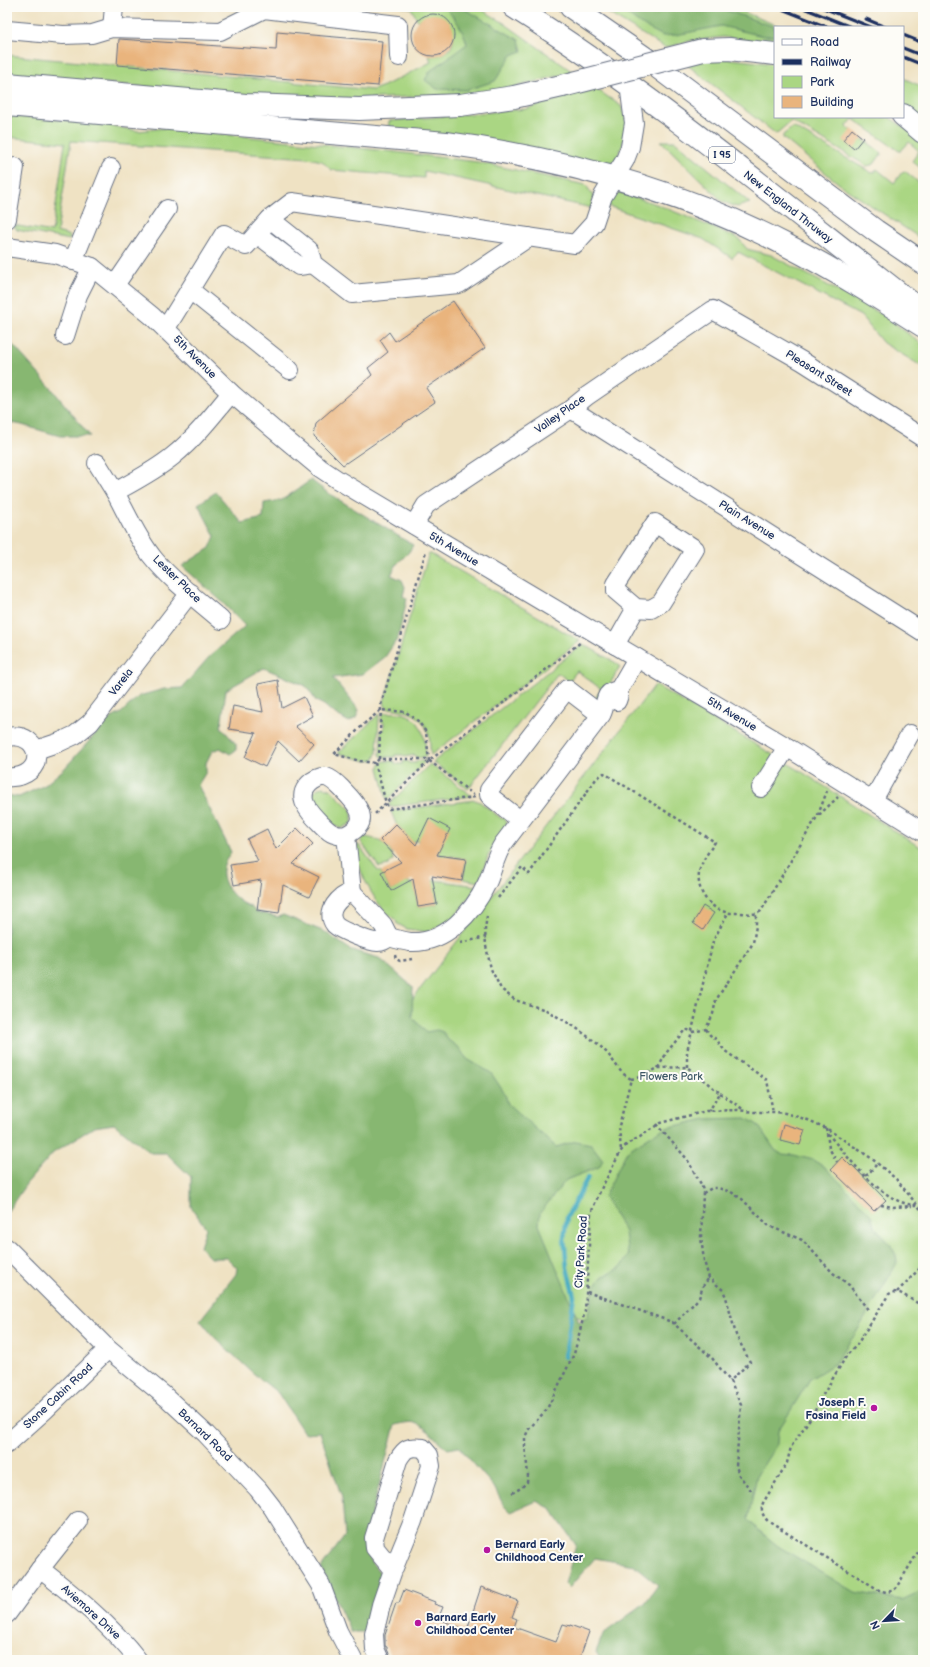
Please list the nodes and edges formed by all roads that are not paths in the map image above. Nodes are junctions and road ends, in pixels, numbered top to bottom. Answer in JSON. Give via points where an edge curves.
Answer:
{"nodes":[{"id":1,"x":114,"y":7,"type":"edge"},
{"id":2,"x":514,"y":7,"type":"edge"},
{"id":3,"x":571,"y":7,"type":"edge"},
{"id":4,"x":112,"y":28,"type":"junction"},
{"id":5,"x":7,"y":30,"type":"edge"},
{"id":6,"x":774,"y":54,"type":"edge"},
{"id":7,"x":399,"y":57,"type":"dead end"},
{"id":8,"x":7,"y":84,"type":"edge"},
{"id":9,"x":629,"y":84,"type":"junction"},
{"id":10,"x":7,"y":105,"type":"edge"},
{"id":11,"x":904,"y":115,"type":"edge"},
{"id":12,"x":923,"y":132,"type":"edge"},
{"id":13,"x":15,"y":167,"type":"dead end"},
{"id":14,"x":111,"y":168,"type":"dead end"},
{"id":15,"x":615,"y":177,"type":"junction"},
{"id":16,"x":167,"y":209,"type":"dead end"},
{"id":17,"x":270,"y":219,"type":"junction"},
{"id":18,"x":7,"y":220,"type":"edge"},
{"id":19,"x":257,"y":234,"type":"junction"},
{"id":20,"x":529,"y":237,"type":"junction"},
{"id":21,"x":7,"y":247,"type":"edge"},
{"id":22,"x":73,"y":261,"type":"junction"},
{"id":23,"x":923,"y":263,"type":"edge"},
{"id":24,"x":313,"y":264,"type":"junction"},
{"id":25,"x":92,"y":267,"type":"junction"},
{"id":26,"x":115,"y":285,"type":"junction"},
{"id":27,"x":190,"y":290,"type":"junction"},
{"id":28,"x":713,"y":310,"type":"joint"},
{"id":29,"x":923,"y":312,"type":"edge"},
{"id":30,"x":923,"y":326,"type":"edge"},
{"id":31,"x":166,"y":328,"type":"junction"},
{"id":32,"x":65,"y":336,"type":"dead end"},
{"id":33,"x":290,"y":370,"type":"dead end"},
{"id":34,"x":232,"y":393,"type":"junction"},
{"id":35,"x":570,"y":409,"type":"junction"},
{"id":36,"x":923,"y":438,"type":"edge"},
{"id":37,"x":97,"y":464,"type":"dead end"},
{"id":38,"x":115,"y":492,"type":"junction"},
{"id":39,"x":414,"y":525,"type":"junction"},
{"id":40,"x":190,"y":594,"type":"junction"},
{"id":41,"x":636,"y":608,"type":"junction"},
{"id":42,"x":221,"y":620,"type":"dead end"},
{"id":43,"x":923,"y":632,"type":"edge"},
{"id":44,"x":615,"y":645,"type":"junction"},
{"id":45,"x":637,"y":658,"type":"junction"},
{"id":46,"x":603,"y":713,"type":"junction"},
{"id":47,"x":910,"y":734,"type":"dead end"},
{"id":48,"x":7,"y":737,"type":"edge"},
{"id":49,"x":787,"y":747,"type":"junction"},
{"id":50,"x":36,"y":750,"type":"junction"},
{"id":51,"x":7,"y":777,"type":"edge"},
{"id":52,"x":761,"y":788,"type":"dead end"},
{"id":53,"x":873,"y":800,"type":"junction"},
{"id":54,"x":520,"y":820,"type":"junction"},
{"id":55,"x":923,"y":832,"type":"edge"},
{"id":56,"x":346,"y":835,"type":"dead end"},
{"id":57,"x":352,"y":892,"type":"junction"},
{"id":58,"x":389,"y":937,"type":"junction"},
{"id":59,"x":7,"y":1248,"type":"edge"},
{"id":60,"x":108,"y":1349,"type":"junction"},
{"id":61,"x":7,"y":1444,"type":"edge"},
{"id":62,"x":78,"y":1521,"type":"dead end"},
{"id":63,"x":40,"y":1569,"type":"junction"},
{"id":64,"x":393,"y":1570,"type":"junction"},
{"id":65,"x":7,"y":1614,"type":"edge"},
{"id":66,"x":138,"y":1660,"type":"edge"},
{"id":67,"x":353,"y":1660,"type":"edge"},
{"id":68,"x":380,"y":1660,"type":"edge"}],
"edges":[{"from":1,"to":4,"type":"street"},
{"from":2,"to":9,"type":"highway","name":"New England Thruway","number":"I 95"},
{"from":3,"to":23,"type":"highway","via":[[648,60],[869,226]]},
{"from":4,"to":5,"type":"street","via":[[92,34],[63,35]]},
{"from":4,"to":7,"type":"street","via":[[220,31],[264,9],[398,25]]},
{"from":6,"to":8,"type":"highway","bridge":true,"via":[[729,49],[703,50],[514,98],[460,105],[359,109],[239,104]]},
{"from":9,"to":15,"type":"street","via":[[633,136],[625,160]]},
{"from":9,"to":29,"type":"highway","name":"New England Thruway","number":"I 95"},
{"from":10,"to":15,"type":"highway","via":[[446,143],[529,156]]},
{"from":11,"to":12,"type":"highway"},
{"from":13,"to":18,"type":"street"},
{"from":14,"to":22,"type":"street"},
{"from":15,"to":20,"type":"street","via":[[603,196],[594,223],[575,244]]},
{"from":15,"to":30,"type":"highway","via":[[701,207],[781,242]]},
{"from":16,"to":26,"type":"street"},
{"from":17,"to":19,"type":"street"},
{"from":17,"to":20,"type":"street","via":[[292,202]]},
{"from":17,"to":24,"type":"street","via":[[309,250]]},
{"from":19,"to":24,"type":"street","via":[[299,266]]},
{"from":19,"to":27,"type":"street","via":[[246,246],[224,234]]},
{"from":20,"to":24,"type":"street","via":[[459,284],[352,294]]},
{"from":21,"to":22,"type":"street","name":"5th Avenue","via":[[55,254]]},
{"from":22,"to":25,"type":"street","name":"5th Avenue"},
{"from":25,"to":26,"type":"street","name":"5th Avenue"},
{"from":25,"to":32,"type":"street","via":[[78,295]]},
{"from":26,"to":31,"type":"street","name":"5th Avenue"},
{"from":27,"to":31,"type":"street"},
{"from":27,"to":33,"type":"street"},
{"from":28,"to":35,"type":"street","name":"Valley Place"},
{"from":28,"to":36,"type":"street","name":"Pleasant Street","via":[[802,361]]},
{"from":31,"to":34,"type":"street","name":"5th Avenue"},
{"from":34,"to":38,"type":"street","via":[[195,436],[173,456]]},
{"from":34,"to":39,"type":"street","name":"5th Avenue","via":[[320,468]]},
{"from":35,"to":39,"type":"street","name":"Valley Place","via":[[426,505]]},
{"from":35,"to":43,"type":"street","name":"Plain Avenue"},
{"from":37,"to":38,"type":"street","name":"Lester Place"},
{"from":38,"to":40,"type":"street","name":"Lester Place","via":[[147,550]]},
{"from":39,"to":44,"type":"street","name":"5th Avenue"},
{"from":40,"to":42,"type":"street","name":"Lester Place"},
{"from":40,"to":50,"type":"street","name":"Varela","via":[[90,723],[75,735]]},
{"from":41,"to":41,"type":"street","via":[[616,591],[616,584],[655,523],[695,549],[661,603],[651,609]]},
{"from":41,"to":44,"type":"street"},
{"from":44,"to":45,"type":"street","name":"5th Avenue"},
{"from":45,"to":46,"type":"street","via":[[618,691],[610,693],[604,702]]},
{"from":45,"to":49,"type":"street","name":"5th Avenue"},
{"from":46,"to":54,"type":"street"},
{"from":46,"to":54,"type":"street","via":[[568,689],[489,790],[492,798]]},
{"from":47,"to":53,"type":"street"},
{"from":48,"to":50,"type":"street","via":[[23,738]]},
{"from":49,"to":52,"type":"street"},
{"from":49,"to":53,"type":"street","name":"5th Avenue"},
{"from":50,"to":51,"type":"street","via":[[37,758],[32,769],[20,776]]},
{"from":53,"to":55,"type":"street","name":"5th Avenue"},
{"from":54,"to":58,"type":"street","via":[[496,856],[484,888],[460,921],[451,929],[432,938],[410,942]]},
{"from":56,"to":57,"type":"street"},
{"from":57,"to":58,"type":"street","via":[[383,925]]},
{"from":57,"to":58,"type":"street","via":[[336,902],[332,910],[336,926],[372,942],[381,942]]},
{"from":59,"to":60,"type":"street","name":"Barnard Road"},
{"from":60,"to":61,"type":"street","name":"Stone Cabin Road"},
{"from":60,"to":67,"type":"street","name":"Barnard Road","via":[[206,1434],[272,1507],[321,1585],[338,1631]]},
{"from":62,"to":63,"type":"street"},
{"from":63,"to":65,"type":"street"},
{"from":63,"to":66,"type":"street","name":"Aviemore Drive","via":[[71,1593],[125,1643]]},
{"from":64,"to":64,"type":"street","via":[[431,1466],[429,1455],[423,1448],[413,1447],[403,1452],[398,1460],[374,1538],[375,1548]]},
{"from":64,"to":68,"type":"street","via":[[374,1634],[375,1649]]}]}
